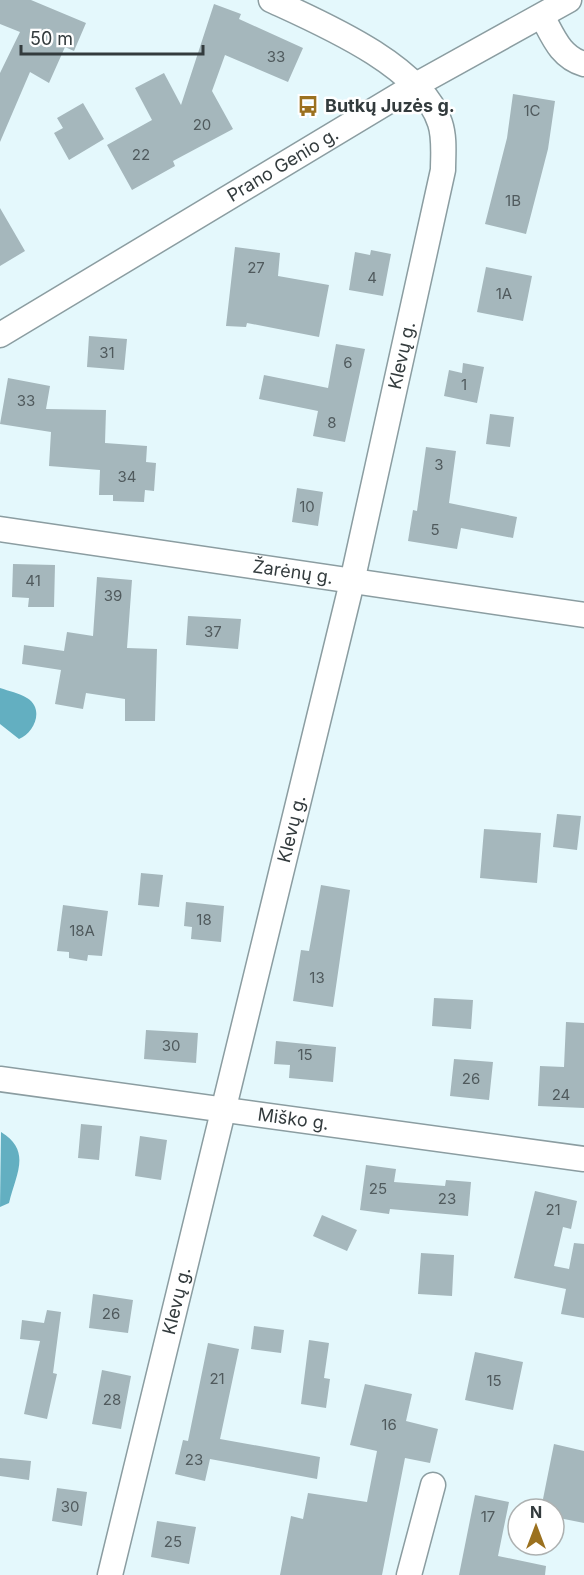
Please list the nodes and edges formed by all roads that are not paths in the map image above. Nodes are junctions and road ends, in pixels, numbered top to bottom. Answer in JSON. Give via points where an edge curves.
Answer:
{"nodes":[{"id":1,"x":271,"y":0,"type":"edge"},
{"id":2,"x":569,"y":0,"type":"edge"},
{"id":3,"x":542,"y":16,"type":"junction"},
{"id":4,"x":584,"y":64,"type":"edge"},
{"id":5,"x":414,"y":86,"type":"junction"},
{"id":6,"x":0,"y":335,"type":"edge"},
{"id":7,"x":0,"y":530,"type":"edge"},
{"id":8,"x":352,"y":582,"type":"junction"},
{"id":9,"x":584,"y":615,"type":"edge"},
{"id":10,"x":0,"y":1079,"type":"edge"},
{"id":11,"x":223,"y":1111,"type":"junction"},
{"id":12,"x":584,"y":1159,"type":"edge"},
{"id":13,"x":433,"y":1485,"type":"dead end"},
{"id":14,"x":110,"y":1575,"type":"edge"},
{"id":15,"x":409,"y":1575,"type":"edge"}],
"edges":[{"from":1,"to":5,"type":"street","via":[[364,45]]},
{"from":2,"to":3,"type":"street","name":"Prano Genio g."},
{"from":3,"to":4,"type":"street","via":[[561,50]]},
{"from":3,"to":5,"type":"street","name":"Prano Genio g."},
{"from":5,"to":6,"type":"street","name":"Prano Genio g."},
{"from":5,"to":8,"type":"street","name":"Klevų g.","via":[[440,123],[443,170]]},
{"from":7,"to":8,"type":"street","name":"Žarėnų g."},
{"from":8,"to":9,"type":"street","name":"Žarėnų g."},
{"from":8,"to":11,"type":"street","name":"Klevų g."},
{"from":10,"to":11,"type":"street","name":"Miško g."},
{"from":11,"to":12,"type":"street","name":"Miško g."},
{"from":11,"to":14,"type":"street","name":"Klevų g."},
{"from":13,"to":15,"type":"street"}]}
